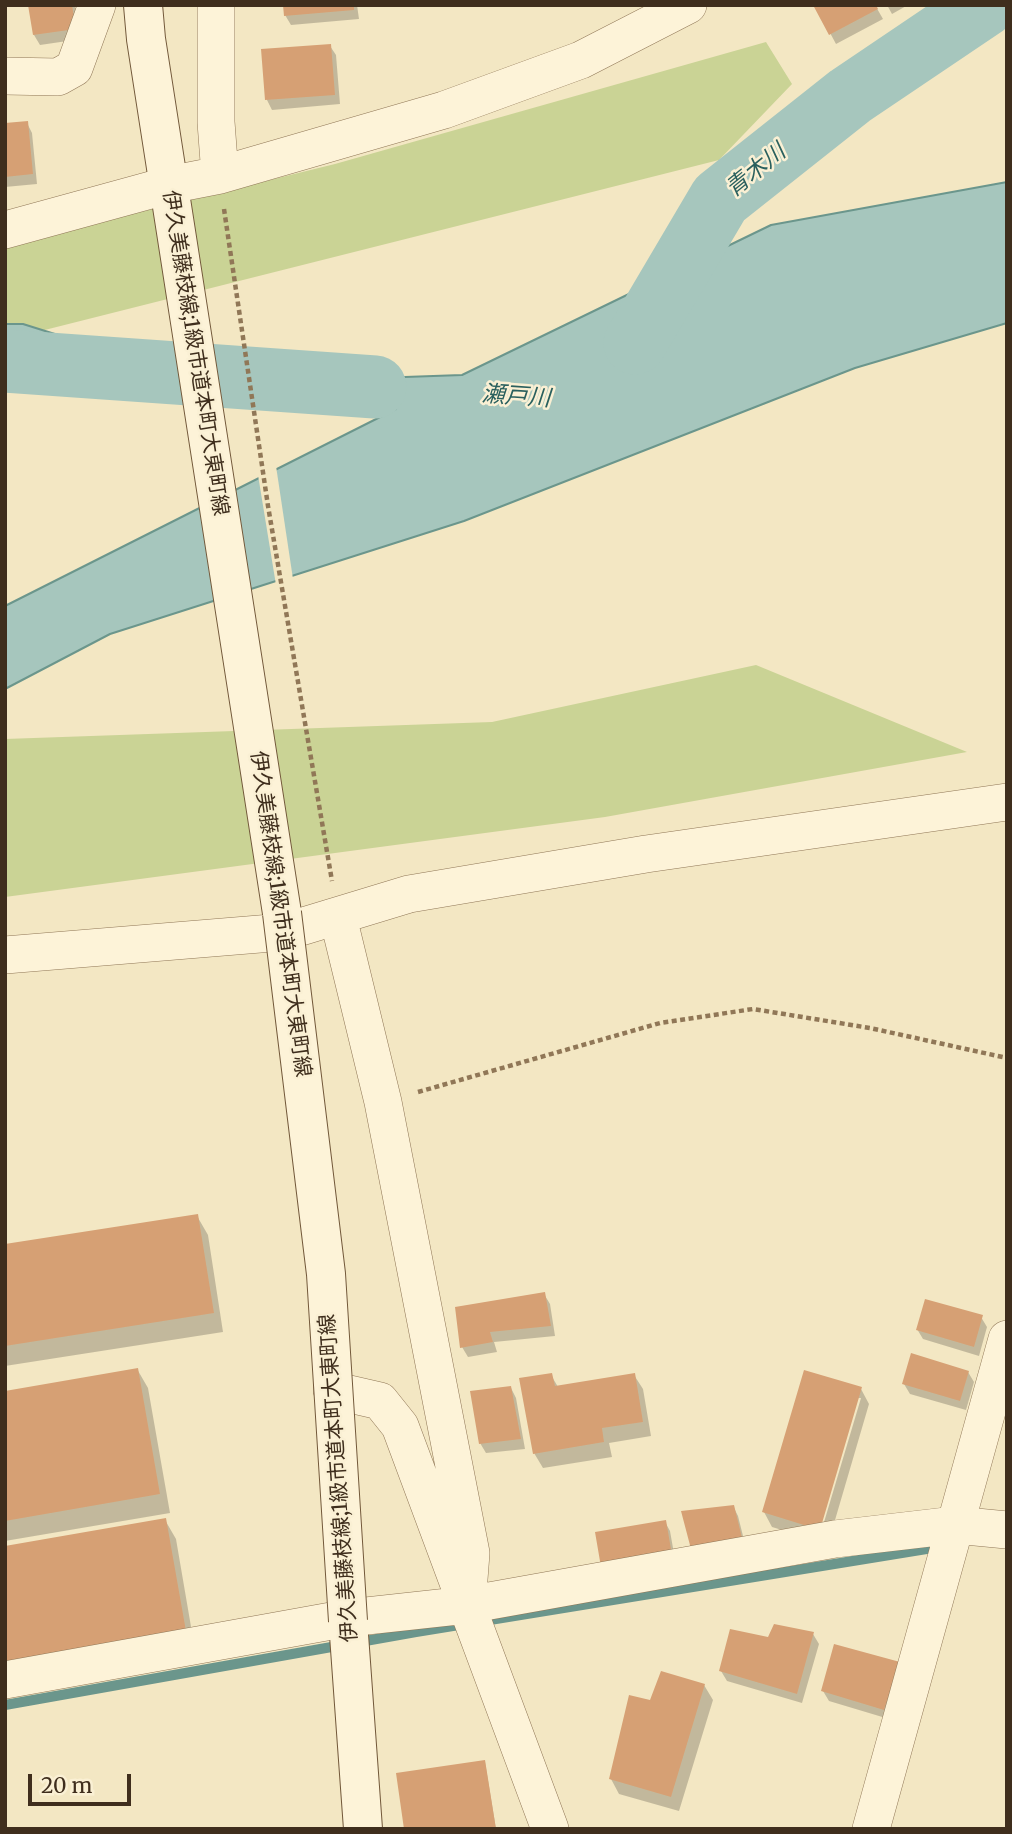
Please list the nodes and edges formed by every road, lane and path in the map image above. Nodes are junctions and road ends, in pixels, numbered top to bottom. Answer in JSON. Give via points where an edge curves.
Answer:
{"nodes":[{"id":1,"x":97,"y":5,"type":"edge"},
{"id":2,"x":143,"y":5,"type":"edge"},
{"id":3,"x":216,"y":5,"type":"edge"},
{"id":4,"x":688,"y":5,"type":"edge"},
{"id":5,"x":5,"y":76,"type":"edge"},
{"id":6,"x":221,"y":188,"type":"junction"},
{"id":7,"x":171,"y":194,"type":"junction"},
{"id":8,"x":5,"y":230,"type":"edge"},
{"id":9,"x":1007,"y":803,"type":"edge"},
{"id":10,"x":338,"y":916,"type":"junction"},
{"id":11,"x":284,"y":932,"type":"junction"},
{"id":12,"x":5,"y":954,"type":"edge"},
{"id":13,"x":1007,"y":1058,"type":"edge"},
{"id":14,"x":383,"y":1102,"type":"junction"},
{"id":15,"x":1007,"y":1339,"type":"edge"},
{"id":16,"x":332,"y":1390,"type":"junction"},
{"id":17,"x":955,"y":1525,"type":"junction"},
{"id":18,"x":1007,"y":1530,"type":"edge"},
{"id":19,"x":467,"y":1605,"type":"junction"},
{"id":20,"x":348,"y":1618,"type":"junction"},
{"id":21,"x":5,"y":1680,"type":"edge"},
{"id":22,"x":363,"y":1829,"type":"edge"},
{"id":23,"x":550,"y":1829,"type":"edge"},
{"id":24,"x":870,"y":1829,"type":"edge"}],
"edges":[{"from":1,"to":5,"type":"street","via":[[74,68],[58,77]]},
{"from":2,"to":7,"type":"main road","name":"伊久美藤枝線;1級市道本町大東町線"},
{"from":3,"to":6,"type":"street","via":[[215,122]]},
{"from":4,"to":6,"type":"street","via":[[581,60]]},
{"from":6,"to":7,"type":"street"},
{"from":6,"to":10,"type":"path","via":[[268,506]]},
{"from":7,"to":8,"type":"street"},
{"from":7,"to":11,"type":"main road","name":"伊久美藤枝線;1級市道本町大東町線","bridge":true},
{"from":9,"to":10,"type":"street","via":[[646,854],[409,894]]},
{"from":10,"to":11,"type":"street"},
{"from":10,"to":14,"type":"street"},
{"from":11,"to":12,"type":"street"},
{"from":11,"to":16,"type":"main road","name":"伊久美藤枝線;1級市道本町大東町線","bridge":true,"via":[[321,1225]]},
{"from":13,"to":14,"type":"path","via":[[870,1028],[753,1009],[660,1023]]},
{"from":14,"to":19,"type":"street","via":[[471,1553]]},
{"from":15,"to":17,"type":"street"},
{"from":16,"to":19,"type":"street","via":[[380,1401],[400,1426]]},
{"from":16,"to":20,"type":"main road","name":"伊久美藤枝線;1級市道本町大東町線","bridge":true},
{"from":17,"to":18,"type":"street"},
{"from":17,"to":19,"type":"street","via":[[835,1539]]},
{"from":17,"to":24,"type":"street"},
{"from":19,"to":20,"type":"street"},
{"from":19,"to":23,"type":"street"},
{"from":20,"to":21,"type":"street"},
{"from":20,"to":22,"type":"main road","name":"伊久美藤枝線;1級市道本町大東町線"}]}
